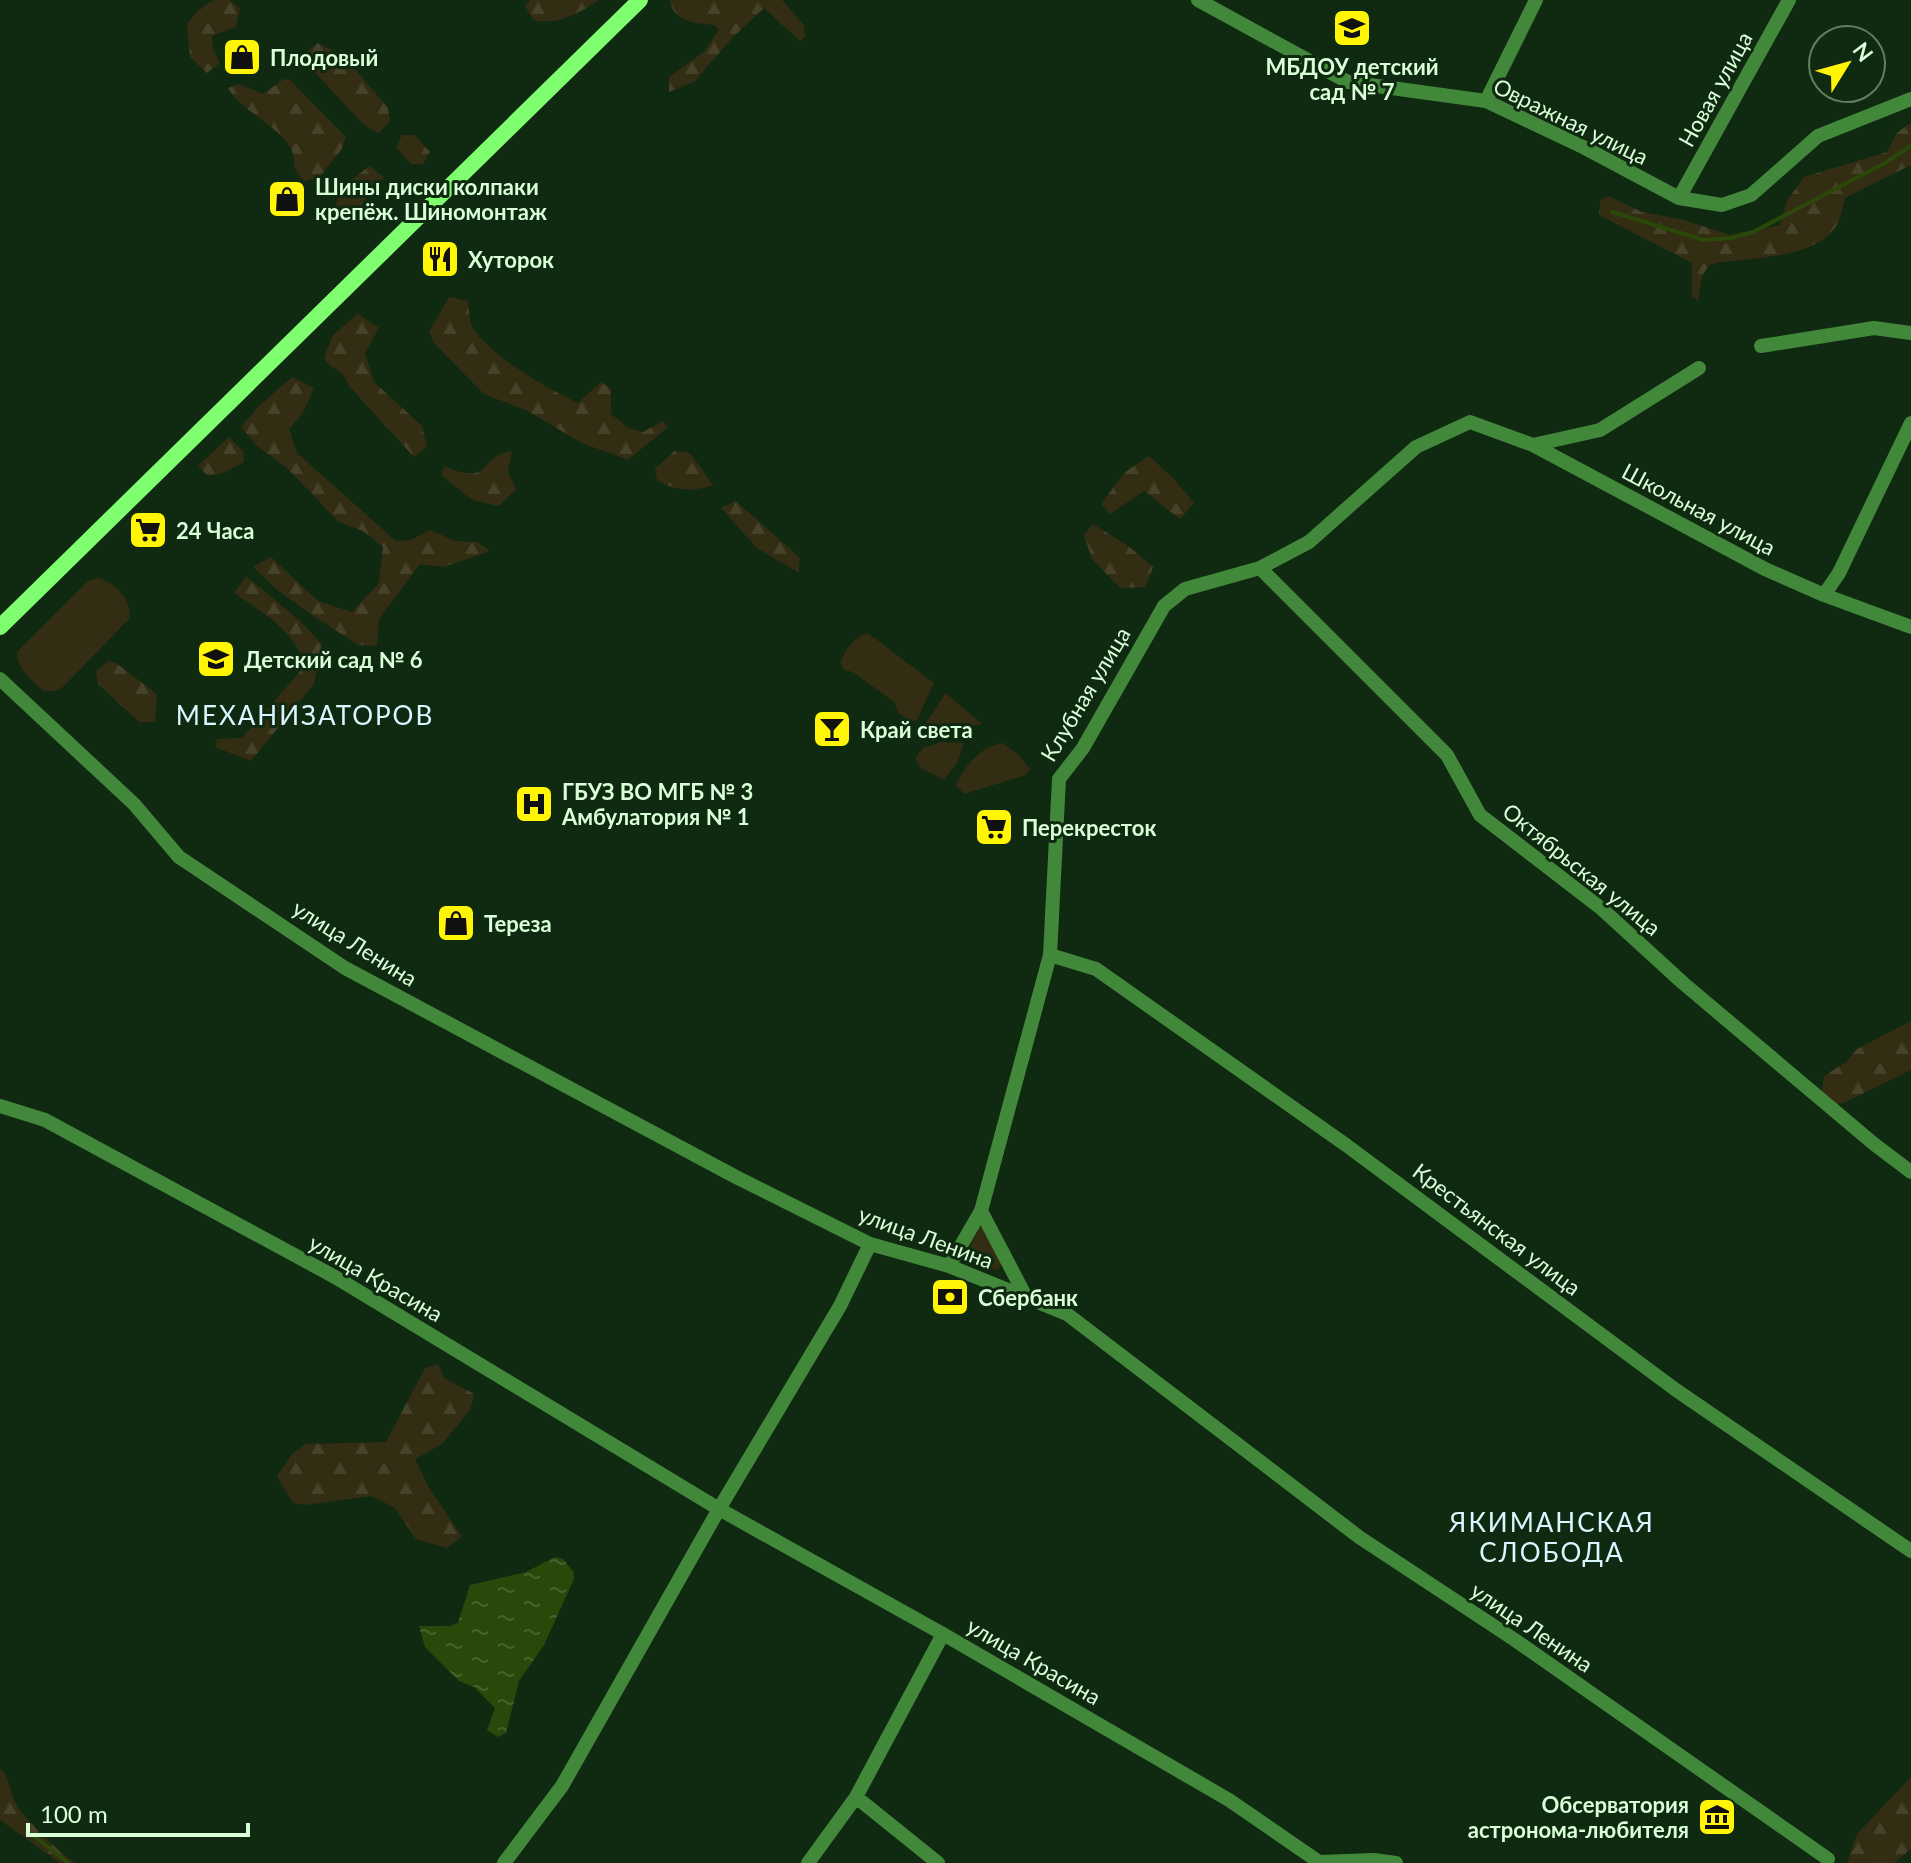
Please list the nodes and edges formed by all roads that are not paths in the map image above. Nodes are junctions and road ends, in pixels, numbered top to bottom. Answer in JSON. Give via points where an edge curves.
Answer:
{"nodes":[{"id":1,"x":640,"y":0,"type":"edge"},
{"id":2,"x":1198,"y":0,"type":"edge"},
{"id":3,"x":1536,"y":0,"type":"edge"},
{"id":4,"x":1789,"y":0,"type":"edge"},
{"id":5,"x":1911,"y":99,"type":"edge"},
{"id":6,"x":1486,"y":101,"type":"junction"},
{"id":7,"x":1679,"y":198,"type":"junction"},
{"id":8,"x":1911,"y":333,"type":"edge"},
{"id":9,"x":1761,"y":346,"type":"dead end"},
{"id":10,"x":1699,"y":368,"type":"dead end"},
{"id":11,"x":1470,"y":422,"type":"joint"},
{"id":12,"x":1911,"y":423,"type":"edge"},
{"id":13,"x":1533,"y":445,"type":"junction"},
{"id":14,"x":1260,"y":568,"type":"junction"},
{"id":15,"x":1824,"y":595,"type":"junction"},
{"id":16,"x":0,"y":627,"type":"edge"},
{"id":17,"x":1911,"y":627,"type":"edge"},
{"id":18,"x":0,"y":679,"type":"edge"},
{"id":19,"x":1050,"y":955,"type":"junction"},
{"id":20,"x":0,"y":1106,"type":"edge"},
{"id":21,"x":1911,"y":1172,"type":"edge"},
{"id":22,"x":981,"y":1211,"type":"junction"},
{"id":23,"x":870,"y":1244,"type":"junction"},
{"id":24,"x":949,"y":1266,"type":"junction"},
{"id":25,"x":1026,"y":1297,"type":"junction"},
{"id":26,"x":719,"y":1509,"type":"junction"},
{"id":27,"x":1911,"y":1551,"type":"edge"},
{"id":28,"x":943,"y":1634,"type":"junction"},
{"id":29,"x":856,"y":1797,"type":"junction"},
{"id":30,"x":1828,"y":1859,"type":"dead end"},
{"id":31,"x":504,"y":1863,"type":"edge"},
{"id":32,"x":808,"y":1863,"type":"edge"},
{"id":33,"x":938,"y":1863,"type":"edge"},
{"id":34,"x":1320,"y":1863,"type":"edge"},
{"id":35,"x":1396,"y":1863,"type":"edge"}],
"edges":[{"from":1,"to":16,"type":"main road"},
{"from":2,"to":6,"type":"street","name":"Овражная улица","via":[[1348,82]]},
{"from":3,"to":6,"type":"street"},
{"from":4,"to":7,"type":"street","name":"Новая улица"},
{"from":5,"to":7,"type":"street","name":"Овражная улица","via":[[1818,136],[1751,195],[1722,205]]},
{"from":6,"to":7,"type":"street","name":"Овражная улица"},
{"from":8,"to":9,"type":"street","via":[[1874,328]]},
{"from":10,"to":13,"type":"street","via":[[1600,430]]},
{"from":11,"to":13,"type":"street","name":"Школьная улица"},
{"from":11,"to":14,"type":"street","name":"Клубная улица","via":[[1416,447],[1309,542]]},
{"from":12,"to":15,"type":"street"},
{"from":13,"to":15,"type":"street","name":"Школьная улица"},
{"from":14,"to":19,"type":"street","name":"Клубная улица","via":[[1185,589],[1164,606],[1083,748],[1059,779]]},
{"from":14,"to":21,"type":"street","name":"Октябрьская улица","via":[[1447,755],[1480,815],[1602,909]]},
{"from":15,"to":17,"type":"street","name":"Школьная улица"},
{"from":18,"to":23,"type":"street","name":"улица Ленина","via":[[134,804],[179,857],[345,968]]},
{"from":19,"to":22,"type":"street","name":"Клубная улица"},
{"from":19,"to":27,"type":"street","name":"Крестьянская улица","via":[[1096,969],[1346,1145],[1676,1390]]},
{"from":20,"to":26,"type":"street","name":"улица Красина","via":[[45,1120],[335,1277]]},
{"from":22,"to":24,"type":"street","name":"Клубная улица"},
{"from":22,"to":25,"type":"street"},
{"from":23,"to":24,"type":"street","name":"улица Ленина"},
{"from":23,"to":26,"type":"street","via":[[840,1306]]},
{"from":24,"to":25,"type":"street","name":"улица Ленина"},
{"from":25,"to":30,"type":"street","name":"улица Ленина","via":[[1067,1314],[1359,1537]]},
{"from":26,"to":28,"type":"street","name":"улица Красина"},
{"from":26,"to":31,"type":"street","via":[[562,1786]]},
{"from":28,"to":29,"type":"street"},
{"from":28,"to":34,"type":"street","name":"улица Красина","via":[[1229,1800]]},
{"from":29,"to":32,"type":"street"},
{"from":29,"to":33,"type":"street"},
{"from":34,"to":35,"type":"street","name":"улица Красина"}]}
